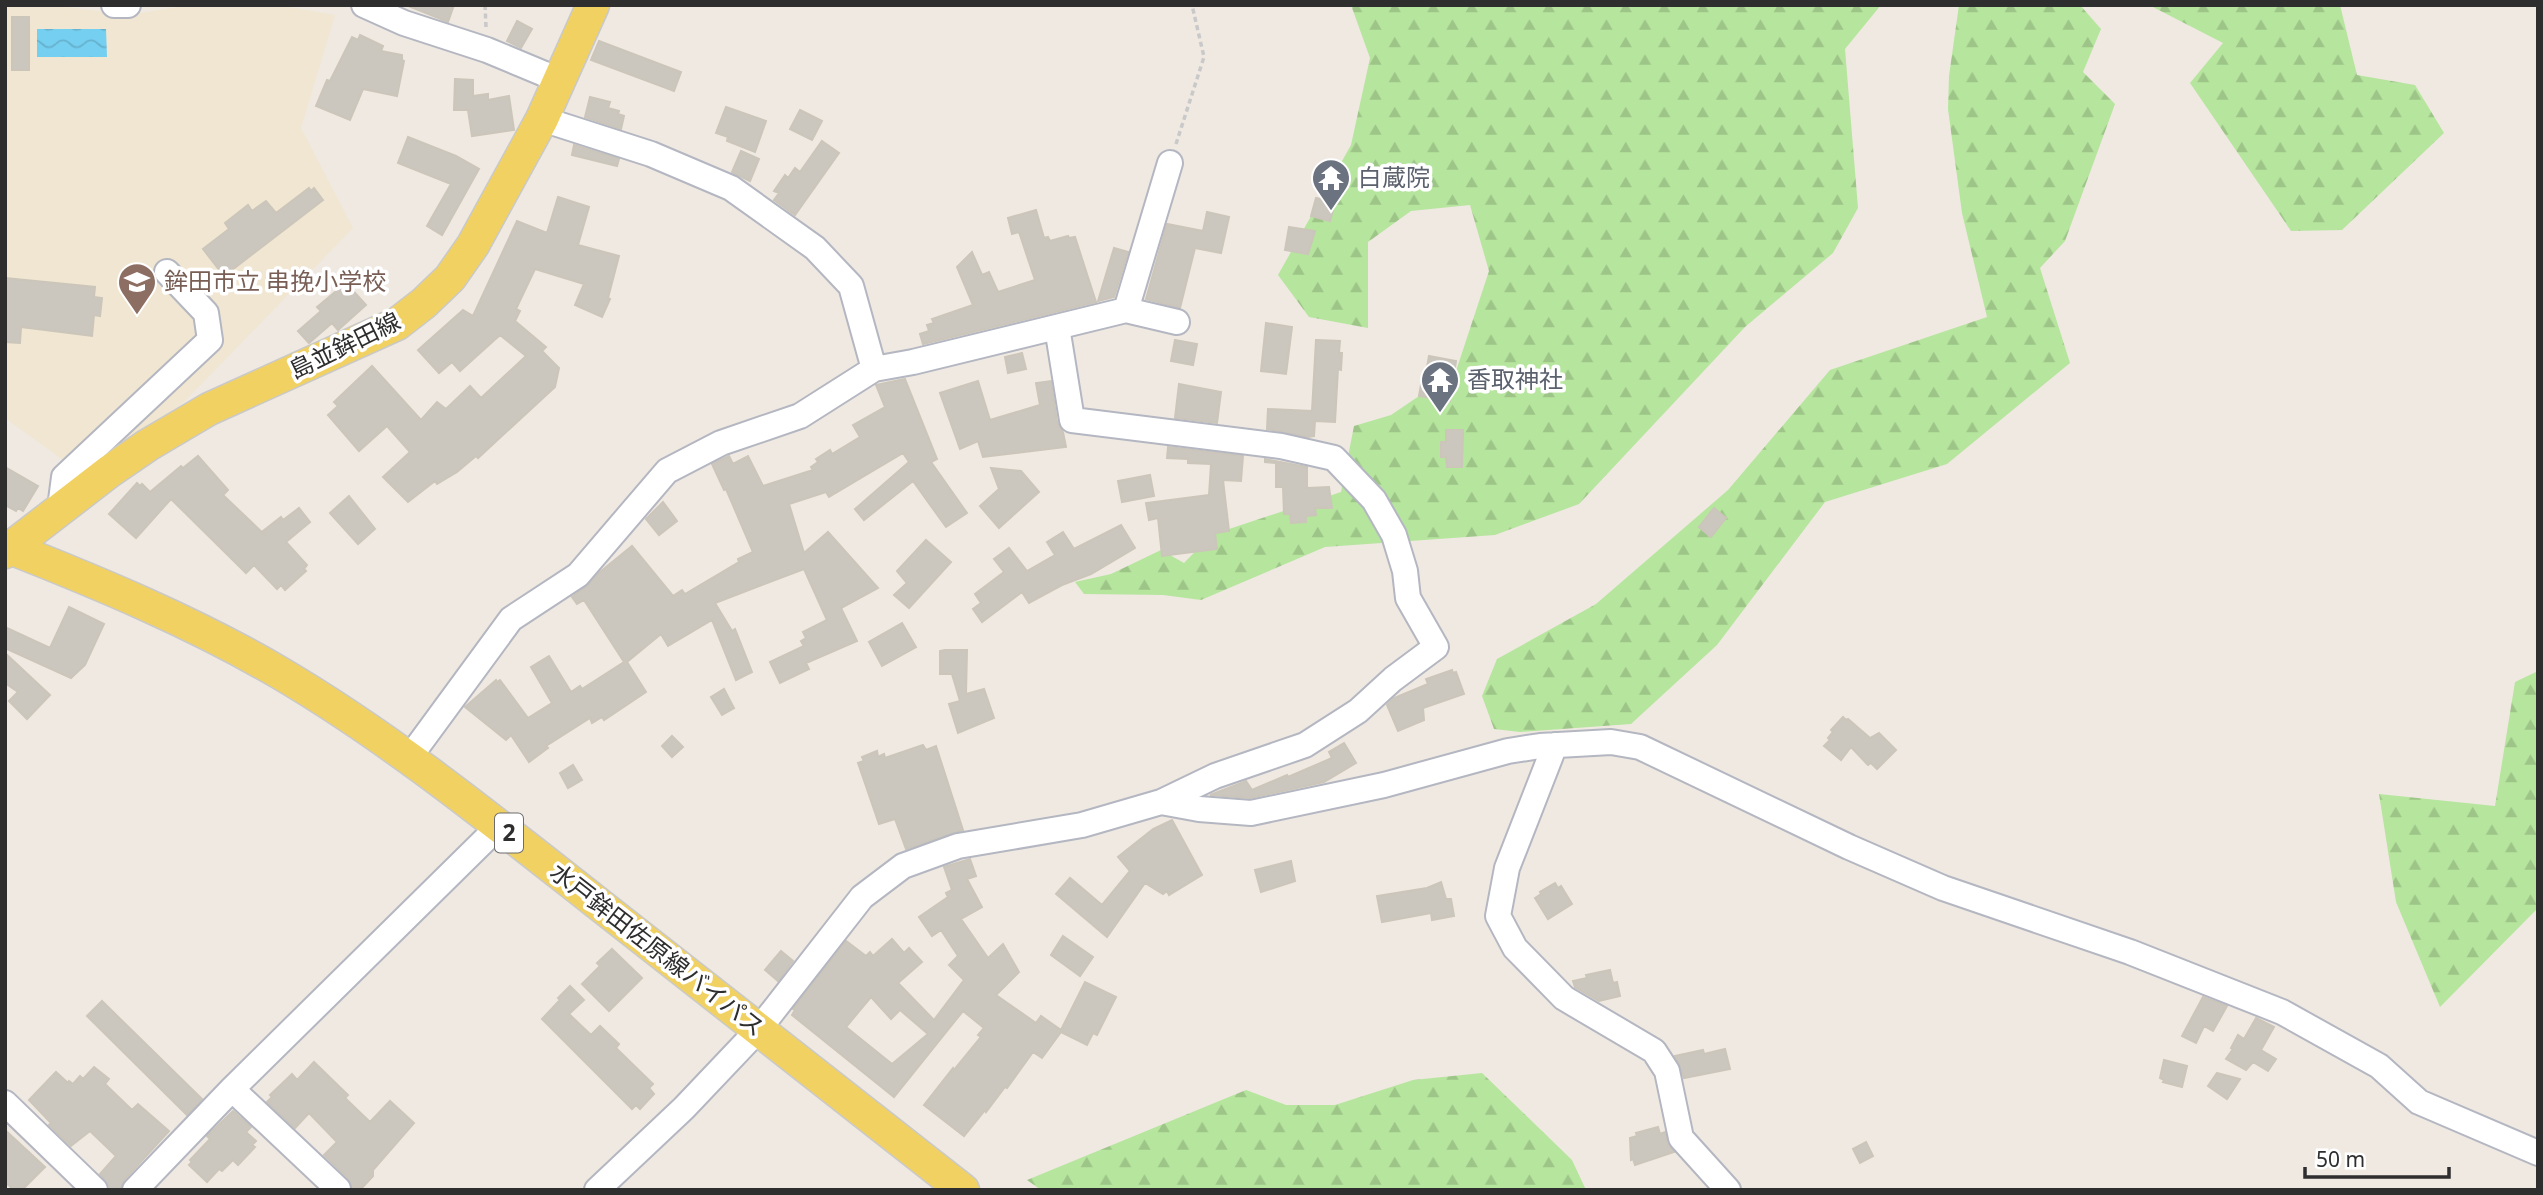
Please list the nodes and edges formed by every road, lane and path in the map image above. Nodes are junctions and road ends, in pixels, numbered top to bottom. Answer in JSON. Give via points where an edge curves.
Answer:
{"nodes":[{"id":1,"x":114,"y":5,"type":"edge"},
{"id":2,"x":128,"y":5,"type":"edge"},
{"id":3,"x":364,"y":5,"type":"edge"},
{"id":4,"x":593,"y":5,"type":"edge"},
{"id":5,"x":1192,"y":5,"type":"edge"},
{"id":6,"x":559,"y":80,"type":"junction"},
{"id":7,"x":542,"y":119,"type":"junction"},
{"id":8,"x":1170,"y":163,"type":"joint"},
{"id":9,"x":167,"y":272,"type":"dead end"},
{"id":10,"x":1126,"y":310,"type":"junction"},
{"id":11,"x":1177,"y":322,"type":"dead end"},
{"id":12,"x":1057,"y":327,"type":"junction"},
{"id":13,"x":874,"y":369,"type":"junction"},
{"id":14,"x":60,"y":509,"type":"junction"},
{"id":15,"x":7,"y":549,"type":"edge"},
{"id":16,"x":1555,"y":745,"type":"junction"},
{"id":17,"x":410,"y":758,"type":"junction"},
{"id":18,"x":1161,"y":802,"type":"junction"},
{"id":19,"x":499,"y":825,"type":"junction"},
{"id":20,"x":759,"y":1029,"type":"junction"},
{"id":21,"x":232,"y":1089,"type":"junction"},
{"id":22,"x":5,"y":1103,"type":"edge"},
{"id":23,"x":2538,"y":1153,"type":"edge"},
{"id":24,"x":338,"y":1189,"type":"edge"},
{"id":25,"x":95,"y":1190,"type":"edge"},
{"id":26,"x":135,"y":1190,"type":"edge"},
{"id":27,"x":597,"y":1190,"type":"edge"},
{"id":28,"x":963,"y":1190,"type":"edge"},
{"id":29,"x":1728,"y":1190,"type":"edge"}],
"edges":[{"from":1,"to":2,"type":"street"},
{"from":3,"to":6,"type":"street"},
{"from":4,"to":6,"type":"main road","name":"島並鉾田線"},
{"from":5,"to":8,"type":"path","via":[[1204,57]]},
{"from":6,"to":7,"type":"main road","name":"島並鉾田線"},
{"from":7,"to":13,"type":"street","via":[[651,154],[731,188],[816,248],[851,286]]},
{"from":7,"to":14,"type":"main road","name":"島並鉾田線","via":[[473,245],[450,278],[424,303],[397,324],[209,409],[110,471]]},
{"from":8,"to":10,"type":"street"},
{"from":9,"to":14,"type":"street","via":[[206,313],[210,340],[64,477]]},
{"from":10,"to":11,"type":"street"},
{"from":10,"to":12,"type":"street"},
{"from":12,"to":13,"type":"street"},
{"from":12,"to":18,"type":"street","via":[[1072,420],[1281,446],[1334,458],[1374,500],[1395,535],[1408,598],[1436,647],[1358,710],[1305,745],[1215,776]]},
{"from":13,"to":17,"type":"street","via":[[800,416],[721,443],[667,471],[578,575],[510,619]]},
{"from":14,"to":15,"type":"main road","name":"島並鉾田線"},
{"from":15,"to":17,"type":"main road","name":"水戸鉾田佐原線バイパス","number":"2","via":[[65,569],[232,646]]},
{"from":16,"to":18,"type":"street","via":[[1508,751],[1384,785],[1251,813]]},
{"from":16,"to":23,"type":"street","via":[[1611,742],[1640,747],[1943,888],[2130,952],[2282,1012],[2379,1066],[2419,1102]]},
{"from":16,"to":29,"type":"street","via":[[1507,868],[1498,916],[1515,948],[1564,998],[1654,1051],[1667,1071],[1681,1138]]},
{"from":17,"to":19,"type":"main road","name":"水戸鉾田佐原線バイパス","number":"2"},
{"from":18,"to":20,"type":"street","via":[[1082,825],[958,846],[903,866],[862,897]]},
{"from":19,"to":20,"type":"main road","name":"水戸鉾田佐原線バイパス","number":"2"},
{"from":19,"to":21,"type":"street"},
{"from":20,"to":27,"type":"street"},
{"from":20,"to":28,"type":"main road","name":"水戸鉾田佐原線バイパス","number":"2"},
{"from":21,"to":24,"type":"street"},
{"from":21,"to":26,"type":"street"},
{"from":22,"to":25,"type":"street"}]}
